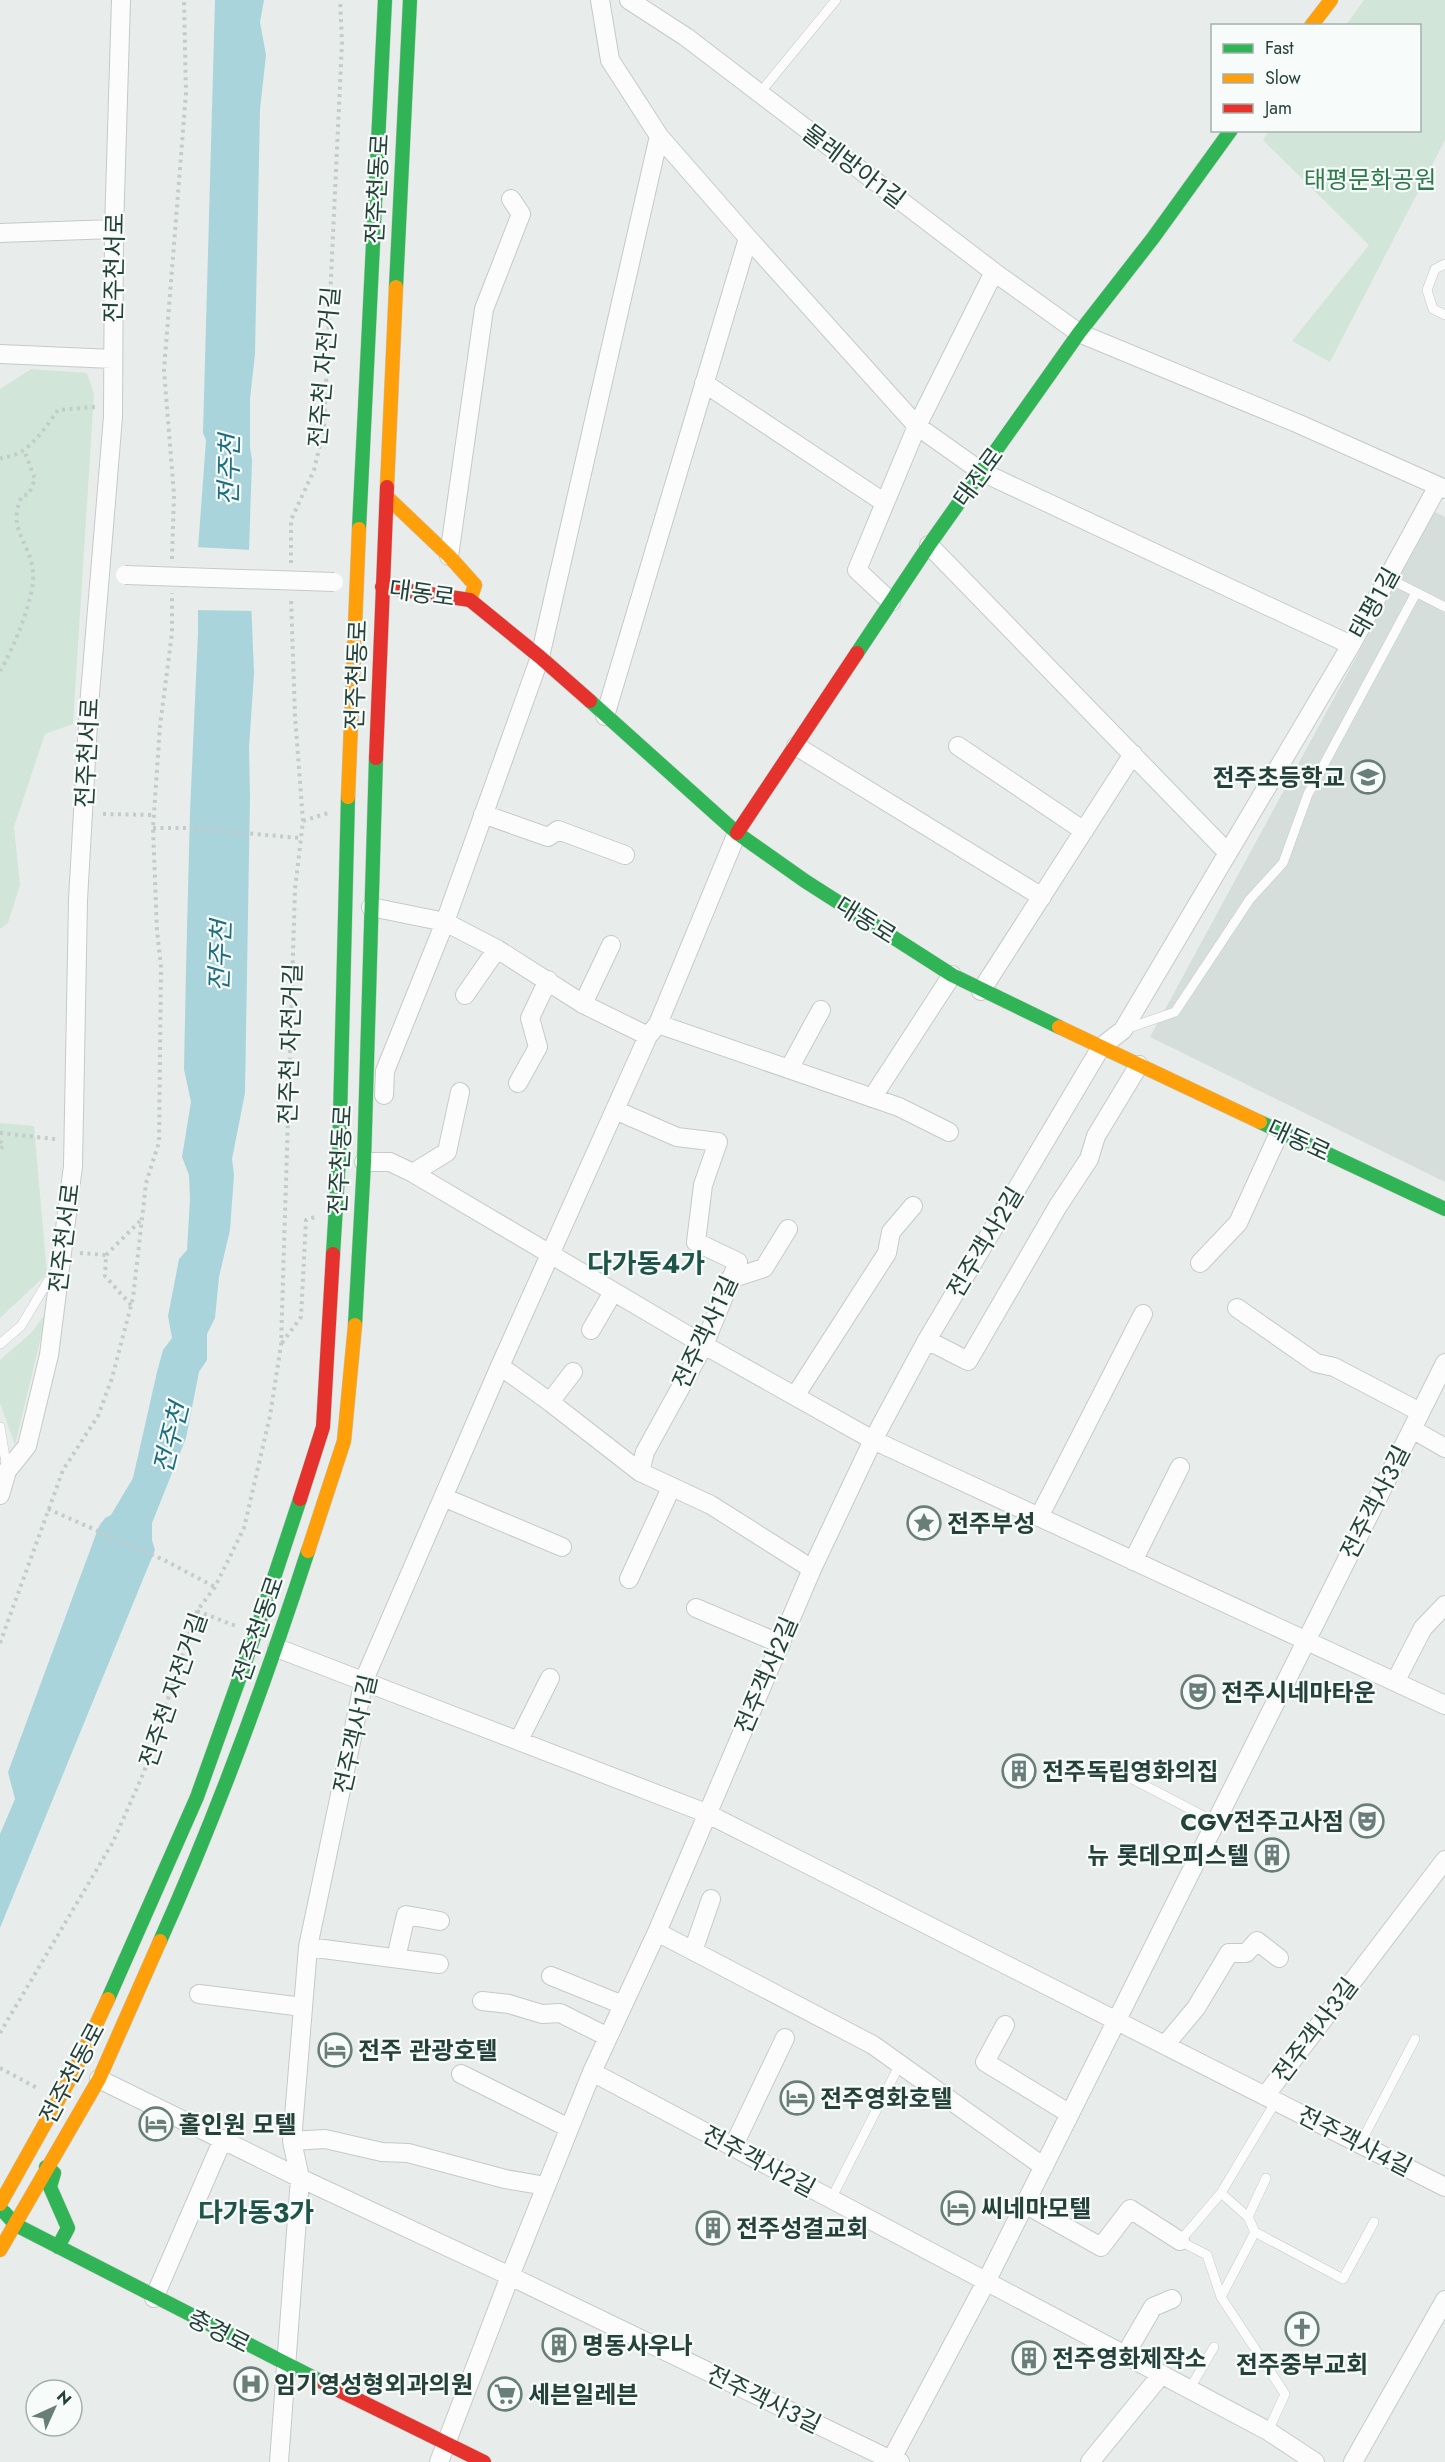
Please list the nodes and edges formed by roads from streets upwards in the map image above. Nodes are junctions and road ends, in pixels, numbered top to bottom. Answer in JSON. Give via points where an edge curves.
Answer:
{"nodes":[{"id":1,"x":121,"y":0,"type":"edge"},
{"id":2,"x":385,"y":0,"type":"edge"},
{"id":3,"x":410,"y":0,"type":"edge"},
{"id":4,"x":600,"y":0,"type":"edge"},
{"id":5,"x":629,"y":0,"type":"edge"},
{"id":6,"x":1331,"y":0,"type":"edge"},
{"id":7,"x":1313,"y":24,"type":"edge"},
{"id":8,"x":1231,"y":132,"type":"edge"},
{"id":9,"x":659,"y":136,"type":"junction"},
{"id":10,"x":511,"y":199,"type":"dead end"},
{"id":11,"x":114,"y":229,"type":"junction"},
{"id":12,"x":0,"y":233,"type":"edge"},
{"id":13,"x":748,"y":238,"type":"junction"},
{"id":14,"x":994,"y":272,"type":"junction"},
{"id":15,"x":1079,"y":333,"type":"junction"},
{"id":16,"x":0,"y":354,"type":"edge"},
{"id":17,"x":113,"y":359,"type":"junction"},
{"id":18,"x":704,"y":383,"type":"junction"},
{"id":19,"x":917,"y":426,"type":"junction"},
{"id":20,"x":982,"y":472,"type":"junction"},
{"id":21,"x":1442,"y":488,"type":"edge"},
{"id":22,"x":387,"y":497,"type":"junction"},
{"id":23,"x":885,"y":503,"type":"junction"},
{"id":24,"x":929,"y":545,"type":"junction"},
{"id":25,"x":449,"y":556,"type":"junction"},
{"id":26,"x":101,"y":574,"type":"junction"},
{"id":27,"x":356,"y":584,"type":"junction"},
{"id":28,"x":382,"y":587,"type":"junction"},
{"id":29,"x":470,"y":600,"type":"junction"},
{"id":30,"x":891,"y":603,"type":"junction"},
{"id":31,"x":1352,"y":645,"type":"junction"},
{"id":32,"x":540,"y":657,"type":"junction"},
{"id":33,"x":605,"y":716,"type":"junction"},
{"id":34,"x":795,"y":746,"type":"junction"},
{"id":35,"x":958,"y":746,"type":"dead end"},
{"id":36,"x":1133,"y":754,"type":"junction"},
{"id":37,"x":483,"y":814,"type":"junction"},
{"id":38,"x":1084,"y":831,"type":"junction"},
{"id":39,"x":737,"y":833,"type":"junction"},
{"id":40,"x":1228,"y":853,"type":"junction"},
{"id":41,"x":625,"y":855,"type":"dead end"},
{"id":42,"x":1042,"y":897,"type":"junction"},
{"id":43,"x":371,"y":907,"type":"junction"},
{"id":44,"x":445,"y":922,"type":"junction"},
{"id":45,"x":611,"y":945,"type":"dead end"},
{"id":46,"x":497,"y":949,"type":"junction"},
{"id":47,"x":952,"y":975,"type":"junction"},
{"id":48,"x":548,"y":980,"type":"junction"},
{"id":49,"x":981,"y":991,"type":"junction"},
{"id":50,"x":465,"y":995,"type":"dead end"},
{"id":51,"x":584,"y":1004,"type":"junction"},
{"id":52,"x":821,"y":1010,"type":"dead end"},
{"id":53,"x":653,"y":1030,"type":"junction"},
{"id":54,"x":1101,"y":1047,"type":"junction"},
{"id":55,"x":1139,"y":1065,"type":"junction"},
{"id":56,"x":789,"y":1069,"type":"junction"},
{"id":57,"x":518,"y":1083,"type":"dead end"},
{"id":58,"x":459,"y":1092,"type":"dead end"},
{"id":59,"x":384,"y":1095,"type":"dead end"},
{"id":60,"x":872,"y":1098,"type":"junction"},
{"id":61,"x":615,"y":1110,"type":"junction"},
{"id":62,"x":1280,"y":1131,"type":"junction"},
{"id":63,"x":950,"y":1132,"type":"dead end"},
{"id":64,"x":364,"y":1162,"type":"junction"},
{"id":65,"x":413,"y":1173,"type":"junction"},
{"id":66,"x":913,"y":1206,"type":"dead end"},
{"id":67,"x":1445,"y":1209,"type":"edge"},
{"id":68,"x":788,"y":1229,"type":"dead end"},
{"id":69,"x":549,"y":1255,"type":"junction"},
{"id":70,"x":1200,"y":1263,"type":"dead end"},
{"id":71,"x":730,"y":1279,"type":"junction"},
{"id":72,"x":613,"y":1293,"type":"junction"},
{"id":73,"x":1237,"y":1308,"type":"dead end"},
{"id":74,"x":1143,"y":1314,"type":"dead end"},
{"id":75,"x":591,"y":1330,"type":"dead end"},
{"id":76,"x":927,"y":1340,"type":"junction"},
{"id":77,"x":704,"y":1346,"type":"junction"},
{"id":78,"x":1445,"y":1363,"type":"edge"},
{"id":79,"x":500,"y":1366,"type":"junction"},
{"id":80,"x":573,"y":1372,"type":"dead end"},
{"id":81,"x":795,"y":1396,"type":"junction"},
{"id":82,"x":550,"y":1402,"type":"junction"},
{"id":83,"x":1420,"y":1412,"type":"junction"},
{"id":84,"x":1412,"y":1429,"type":"junction"},
{"id":85,"x":873,"y":1440,"type":"junction"},
{"id":86,"x":1445,"y":1448,"type":"edge"},
{"id":87,"x":1180,"y":1467,"type":"dead end"},
{"id":88,"x":640,"y":1472,"type":"junction"},
{"id":89,"x":671,"y":1488,"type":"junction"},
{"id":90,"x":0,"y":1495,"type":"edge"},
{"id":91,"x":443,"y":1497,"type":"junction"},
{"id":92,"x":1039,"y":1517,"type":"junction"},
{"id":93,"x":562,"y":1546,"type":"dead end"},
{"id":94,"x":1133,"y":1561,"type":"junction"},
{"id":95,"x":812,"y":1569,"type":"junction"},
{"id":96,"x":630,"y":1579,"type":"dead end"},
{"id":97,"x":1445,"y":1605,"type":"edge"},
{"id":98,"x":696,"y":1608,"type":"dead end"},
{"id":99,"x":1306,"y":1641,"type":"junction"},
{"id":100,"x":781,"y":1644,"type":"junction"},
{"id":101,"x":277,"y":1648,"type":"junction"},
{"id":102,"x":550,"y":1678,"type":"dead end"},
{"id":103,"x":364,"y":1680,"type":"junction"},
{"id":104,"x":1395,"y":1682,"type":"junction"},
{"id":105,"x":1445,"y":1706,"type":"edge"},
{"id":106,"x":519,"y":1740,"type":"junction"},
{"id":107,"x":706,"y":1813,"type":"junction"},
{"id":108,"x":1445,"y":1860,"type":"edge"},
{"id":109,"x":711,"y":1899,"type":"dead end"},
{"id":110,"x":440,"y":1921,"type":"dead end"},
{"id":111,"x":657,"y":1932,"type":"junction"},
{"id":112,"x":308,"y":1947,"type":"junction"},
{"id":113,"x":693,"y":1951,"type":"junction"},
{"id":114,"x":396,"y":1958,"type":"junction"},
{"id":115,"x":1279,"y":1958,"type":"dead end"},
{"id":116,"x":439,"y":1964,"type":"dead end"},
{"id":117,"x":551,"y":1976,"type":"dead end"},
{"id":118,"x":199,"y":1994,"type":"dead end"},
{"id":119,"x":482,"y":2001,"type":"dead end"},
{"id":120,"x":623,"y":2005,"type":"junction"},
{"id":121,"x":303,"y":2007,"type":"junction"},
{"id":122,"x":1116,"y":2021,"type":"junction"},
{"id":123,"x":1005,"y":2025,"type":"dead end"},
{"id":124,"x":608,"y":2037,"type":"junction"},
{"id":125,"x":785,"y":2038,"type":"dead end"},
{"id":126,"x":1166,"y":2045,"type":"junction"},
{"id":127,"x":592,"y":2072,"type":"junction"},
{"id":128,"x":461,"y":2074,"type":"dead end"},
{"id":129,"x":99,"y":2079,"type":"junction"},
{"id":130,"x":1270,"y":2099,"type":"junction"},
{"id":131,"x":1070,"y":2114,"type":"junction"},
{"id":132,"x":569,"y":2128,"type":"junction"},
{"id":133,"x":223,"y":2139,"type":"junction"},
{"id":134,"x":292,"y":2140,"type":"junction"},
{"id":135,"x":733,"y":2147,"type":"junction"},
{"id":136,"x":46,"y":2167,"type":"junction"},
{"id":137,"x":1044,"y":2167,"type":"junction"},
{"id":138,"x":300,"y":2178,"type":"junction"},
{"id":139,"x":546,"y":2186,"type":"junction"},
{"id":140,"x":1445,"y":2187,"type":"edge"},
{"id":141,"x":1025,"y":2204,"type":"junction"},
{"id":142,"x":0,"y":2206,"type":"edge"},
{"id":143,"x":0,"y":2225,"type":"edge"},
{"id":144,"x":16,"y":2225,"type":"junction"},
{"id":145,"x":1180,"y":2241,"type":"road end"},
{"id":146,"x":58,"y":2247,"type":"junction"},
{"id":147,"x":0,"y":2250,"type":"edge"},
{"id":148,"x":510,"y":2276,"type":"junction"},
{"id":149,"x":986,"y":2282,"type":"junction"},
{"id":150,"x":154,"y":2298,"type":"junction"},
{"id":151,"x":1172,"y":2299,"type":"dead end"},
{"id":152,"x":1445,"y":2300,"type":"edge"},
{"id":153,"x":1125,"y":2355,"type":"junction"},
{"id":154,"x":286,"y":2366,"type":"junction"},
{"id":155,"x":1161,"y":2375,"type":"junction"},
{"id":156,"x":446,"y":2444,"type":"junction"},
{"id":157,"x":893,"y":2461,"type":"edge"},
{"id":158,"x":279,"y":2462,"type":"edge"},
{"id":159,"x":439,"y":2462,"type":"edge"},
{"id":160,"x":484,"y":2462,"type":"edge"},
{"id":161,"x":1090,"y":2462,"type":"edge"},
{"id":162,"x":1315,"y":2462,"type":"edge"},
{"id":163,"x":1353,"y":2462,"type":"edge"}],
"edges":[{"from":1,"to":11,"type":"street","name":"전주천서로"},
{"from":2,"to":27,"type":"street","name":"전주천동로"},
{"from":3,"to":22,"type":"street","name":"전주천동로"},
{"from":4,"to":9,"type":"street","via":[[610,60]]},
{"from":5,"to":14,"type":"street","name":"물레방아1길","via":[[686,38]]},
{"from":6,"to":7,"type":"street"},
{"from":8,"to":15,"type":"street","name":"태진로"},
{"from":9,"to":13,"type":"street"},
{"from":9,"to":32,"type":"street"},
{"from":10,"to":25,"type":"street","via":[[521,214],[484,309]]},
{"from":11,"to":12,"type":"street"},
{"from":11,"to":17,"type":"street","name":"전주천서로"},
{"from":13,"to":18,"type":"street"},
{"from":13,"to":19,"type":"street"},
{"from":14,"to":15,"type":"street","name":"물레방아1길"},
{"from":14,"to":19,"type":"street"},
{"from":15,"to":20,"type":"street","name":"태진로"},
{"from":15,"to":21,"type":"street","name":"태평1길"},
{"from":16,"to":17,"type":"street"},
{"from":17,"to":26,"type":"street","name":"전주천서로"},
{"from":18,"to":23,"type":"street"},
{"from":18,"to":33,"type":"street"},
{"from":19,"to":20,"type":"street"},
{"from":19,"to":23,"type":"street"},
{"from":20,"to":24,"type":"street","name":"태진로"},
{"from":20,"to":31,"type":"street"},
{"from":21,"to":31,"type":"street","name":"태평1길"},
{"from":22,"to":25,"type":"street"},
{"from":22,"to":28,"type":"street","name":"전주천동로"},
{"from":23,"to":30,"type":"street","via":[[857,570]]},
{"from":24,"to":30,"type":"street","name":"태진로"},
{"from":24,"to":36,"type":"street"},
{"from":25,"to":29,"type":"street","via":[[475,585]]},
{"from":26,"to":27,"type":"street","name":"대동로","bridge":true},
{"from":26,"to":90,"type":"street","name":"전주천서로","via":[[78,900],[74,1166],[49,1355],[27,1446],[7,1471]]},
{"from":27,"to":28,"type":"street","name":"대동로"},
{"from":27,"to":142,"type":"street","name":"전주천동로","via":[[339,1167],[323,1427],[197,1797],[75,2070]]},
{"from":28,"to":29,"type":"street","name":"대동로"},
{"from":28,"to":43,"type":"street","name":"전주천동로"},
{"from":29,"to":32,"type":"street","name":"대동로"},
{"from":30,"to":34,"type":"street","name":"태진로"},
{"from":31,"to":40,"type":"street","name":"태평1길"},
{"from":32,"to":33,"type":"street","name":"대동로"},
{"from":32,"to":37,"type":"street"},
{"from":33,"to":39,"type":"street","name":"대동로"},
{"from":34,"to":39,"type":"street","name":"태진로"},
{"from":34,"to":42,"type":"street"},
{"from":35,"to":38,"type":"street"},
{"from":36,"to":38,"type":"street"},
{"from":36,"to":40,"type":"street"},
{"from":37,"to":41,"type":"street","via":[[548,837],[558,830]]},
{"from":37,"to":44,"type":"street"},
{"from":38,"to":42,"type":"street"},
{"from":39,"to":47,"type":"street","name":"대동로"},
{"from":39,"to":53,"type":"street","name":"전주객사1길"},
{"from":40,"to":54,"type":"street","name":"태평1길","via":[[1123,1030]]},
{"from":42,"to":49,"type":"street"},
{"from":43,"to":44,"type":"street"},
{"from":43,"to":64,"type":"street","name":"전주천동로"},
{"from":44,"to":46,"type":"street"},
{"from":44,"to":59,"type":"street","via":[[385,1071]]},
{"from":45,"to":51,"type":"street"},
{"from":46,"to":48,"type":"street"},
{"from":46,"to":50,"type":"street"},
{"from":47,"to":49,"type":"street","name":"대동로"},
{"from":47,"to":60,"type":"street"},
{"from":48,"to":51,"type":"street"},
{"from":48,"to":57,"type":"street","via":[[530,1018],[538,1047]]},
{"from":49,"to":54,"type":"street","name":"대동로"},
{"from":51,"to":53,"type":"street"},
{"from":52,"to":56,"type":"street"},
{"from":53,"to":56,"type":"street"},
{"from":53,"to":61,"type":"street","name":"전주객사1길"},
{"from":54,"to":55,"type":"street","name":"대동로"},
{"from":54,"to":76,"type":"street","name":"전주객사2길"},
{"from":55,"to":62,"type":"street","name":"대동로"},
{"from":55,"to":76,"type":"street","via":[[1096,1136],[1089,1159],[968,1361]]},
{"from":56,"to":60,"type":"street"},
{"from":58,"to":65,"type":"street","via":[[447,1152]]},
{"from":60,"to":63,"type":"street"},
{"from":61,"to":69,"type":"street","name":"전주객사1길"},
{"from":61,"to":71,"type":"street","name":"전주객사1길","via":[[677,1137],[718,1142],[703,1185],[696,1242],[738,1262]]},
{"from":62,"to":67,"type":"street","name":"대동로"},
{"from":62,"to":70,"type":"street","via":[[1238,1223]]},
{"from":64,"to":65,"type":"street","via":[[390,1162]]},
{"from":64,"to":101,"type":"street","name":"전주천동로","via":[[344,1441]]},
{"from":65,"to":69,"type":"street"},
{"from":66,"to":81,"type":"street","via":[[891,1232],[887,1253]]},
{"from":68,"to":71,"type":"street","via":[[764,1268]]},
{"from":69,"to":72,"type":"street"},
{"from":69,"to":79,"type":"street","name":"전주객사1길"},
{"from":71,"to":77,"type":"street","name":"전주객사1길"},
{"from":72,"to":75,"type":"street"},
{"from":72,"to":77,"type":"street"},
{"from":73,"to":83,"type":"street","via":[[1316,1363],[1334,1367]]},
{"from":74,"to":92,"type":"street"},
{"from":76,"to":85,"type":"street","name":"전주객사2길"},
{"from":77,"to":81,"type":"street"},
{"from":77,"to":88,"type":"street","name":"전주객사1길","via":[[645,1452]]},
{"from":78,"to":83,"type":"street","name":"전주객사3길"},
{"from":79,"to":82,"type":"street"},
{"from":79,"to":91,"type":"street","name":"전주객사1길"},
{"from":80,"to":82,"type":"street"},
{"from":81,"to":85,"type":"street"},
{"from":82,"to":88,"type":"street"},
{"from":83,"to":84,"type":"street","name":"전주객사3길"},
{"from":84,"to":86,"type":"street"},
{"from":84,"to":99,"type":"street","name":"전주객사3길"},
{"from":85,"to":92,"type":"street"},
{"from":85,"to":95,"type":"street","name":"전주객사2길"},
{"from":87,"to":94,"type":"street"},
{"from":88,"to":89,"type":"street"},
{"from":89,"to":95,"type":"street","via":[[711,1504]]},
{"from":89,"to":96,"type":"street"},
{"from":91,"to":93,"type":"street"},
{"from":91,"to":103,"type":"street","name":"전주객사1길"},
{"from":92,"to":94,"type":"street"},
{"from":94,"to":99,"type":"street"},
{"from":95,"to":100,"type":"street","name":"전주객사2길"},
{"from":97,"to":104,"type":"street","via":[[1423,1628]]},
{"from":98,"to":100,"type":"street"},
{"from":99,"to":104,"type":"street"},
{"from":99,"to":122,"type":"street","name":"전주객사3길"},
{"from":100,"to":107,"type":"street","name":"전주객사2길"},
{"from":101,"to":103,"type":"street"},
{"from":101,"to":129,"type":"street","name":"전주천동로","via":[[186,1883]]},
{"from":102,"to":106,"type":"street"},
{"from":103,"to":106,"type":"street"},
{"from":103,"to":112,"type":"street","name":"전주객사1길"},
{"from":104,"to":105,"type":"street"},
{"from":106,"to":107,"type":"street"},
{"from":107,"to":111,"type":"street","name":"전주객사2길"},
{"from":107,"to":122,"type":"street","name":"전주객사3길"},
{"from":108,"to":130,"type":"street","name":"전주객사3길"},
{"from":109,"to":113,"type":"street"},
{"from":110,"to":114,"type":"street","via":[[406,1915]]},
{"from":111,"to":113,"type":"street"},
{"from":111,"to":120,"type":"street","name":"전주객사2길"},
{"from":112,"to":114,"type":"street"},
{"from":112,"to":121,"type":"street","name":"전주객사1길"},
{"from":113,"to":137,"type":"street","via":[[873,2044]]},
{"from":114,"to":116,"type":"street"},
{"from":115,"to":126,"type":"street","via":[[1257,1941],[1246,1953],[1229,1953],[1196,2008]]},
{"from":117,"to":120,"type":"street"},
{"from":118,"to":121,"type":"street"},
{"from":119,"to":124,"type":"street","via":[[542,2014],[560,2013]]},
{"from":120,"to":124,"type":"street","name":"전주객사2길"},
{"from":121,"to":134,"type":"street","name":"전주객사1길"},
{"from":122,"to":126,"type":"street","name":"전주객사3길"},
{"from":122,"to":131,"type":"street","name":"전주객사3길"},
{"from":123,"to":131,"type":"street","via":[[985,2062]]},
{"from":124,"to":127,"type":"street","name":"전주객사2길"},
{"from":125,"to":135,"type":"street"},
{"from":126,"to":130,"type":"street","name":"전주객사3길"},
{"from":127,"to":132,"type":"street","name":"전주객사2길"},
{"from":127,"to":135,"type":"street","name":"전주객사2길"},
{"from":128,"to":132,"type":"street"},
{"from":129,"to":133,"type":"street"},
{"from":129,"to":136,"type":"street","name":"전주천동로"},
{"from":130,"to":140,"type":"street","name":"전주객사4길"},
{"from":131,"to":137,"type":"street","name":"전주객사3길"},
{"from":132,"to":139,"type":"street","name":"전주객사2길"},
{"from":133,"to":138,"type":"street"},
{"from":133,"to":150,"type":"street"},
{"from":134,"to":138,"type":"street","name":"전주객사1길"},
{"from":134,"to":139,"type":"street","via":[[325,2139],[382,2152],[408,2153]]},
{"from":135,"to":149,"type":"street","name":"전주객사2길"},
{"from":136,"to":144,"type":"street","name":"전주천동로"},
{"from":136,"to":146,"type":"street","via":[[54,2173],[50,2187],[68,2228]]},
{"from":137,"to":141,"type":"street","name":"전주객사3길"},
{"from":138,"to":148,"type":"street"},
{"from":138,"to":154,"type":"street","name":"전주객사1길"},
{"from":139,"to":148,"type":"street","name":"전주객사2길"},
{"from":141,"to":145,"type":"street","via":[[1101,2247],[1130,2209]]},
{"from":141,"to":149,"type":"street","name":"전주객사3길"},
{"from":142,"to":144,"type":"street"},
{"from":143,"to":144,"type":"street"},
{"from":144,"to":146,"type":"street","name":"충경로"},
{"from":144,"to":147,"type":"street","name":"전주천동로"},
{"from":146,"to":150,"type":"street","name":"충경로"},
{"from":148,"to":156,"type":"street","name":"전주객사2길"},
{"from":148,"to":157,"type":"street","name":"전주객사3길"},
{"from":149,"to":153,"type":"street"},
{"from":149,"to":157,"type":"street","name":"전주객사3길"},
{"from":150,"to":154,"type":"street","name":"충경로"},
{"from":151,"to":153,"type":"street","via":[[1153,2307]]},
{"from":152,"to":163,"type":"street"},
{"from":153,"to":155,"type":"street"},
{"from":154,"to":156,"type":"street","name":"충경로"},
{"from":154,"to":158,"type":"street","name":"전주객사1길"},
{"from":155,"to":161,"type":"street"},
{"from":155,"to":162,"type":"street","via":[[1268,2431]]},
{"from":156,"to":159,"type":"street"},
{"from":156,"to":160,"type":"street","name":"충경로"}]}
